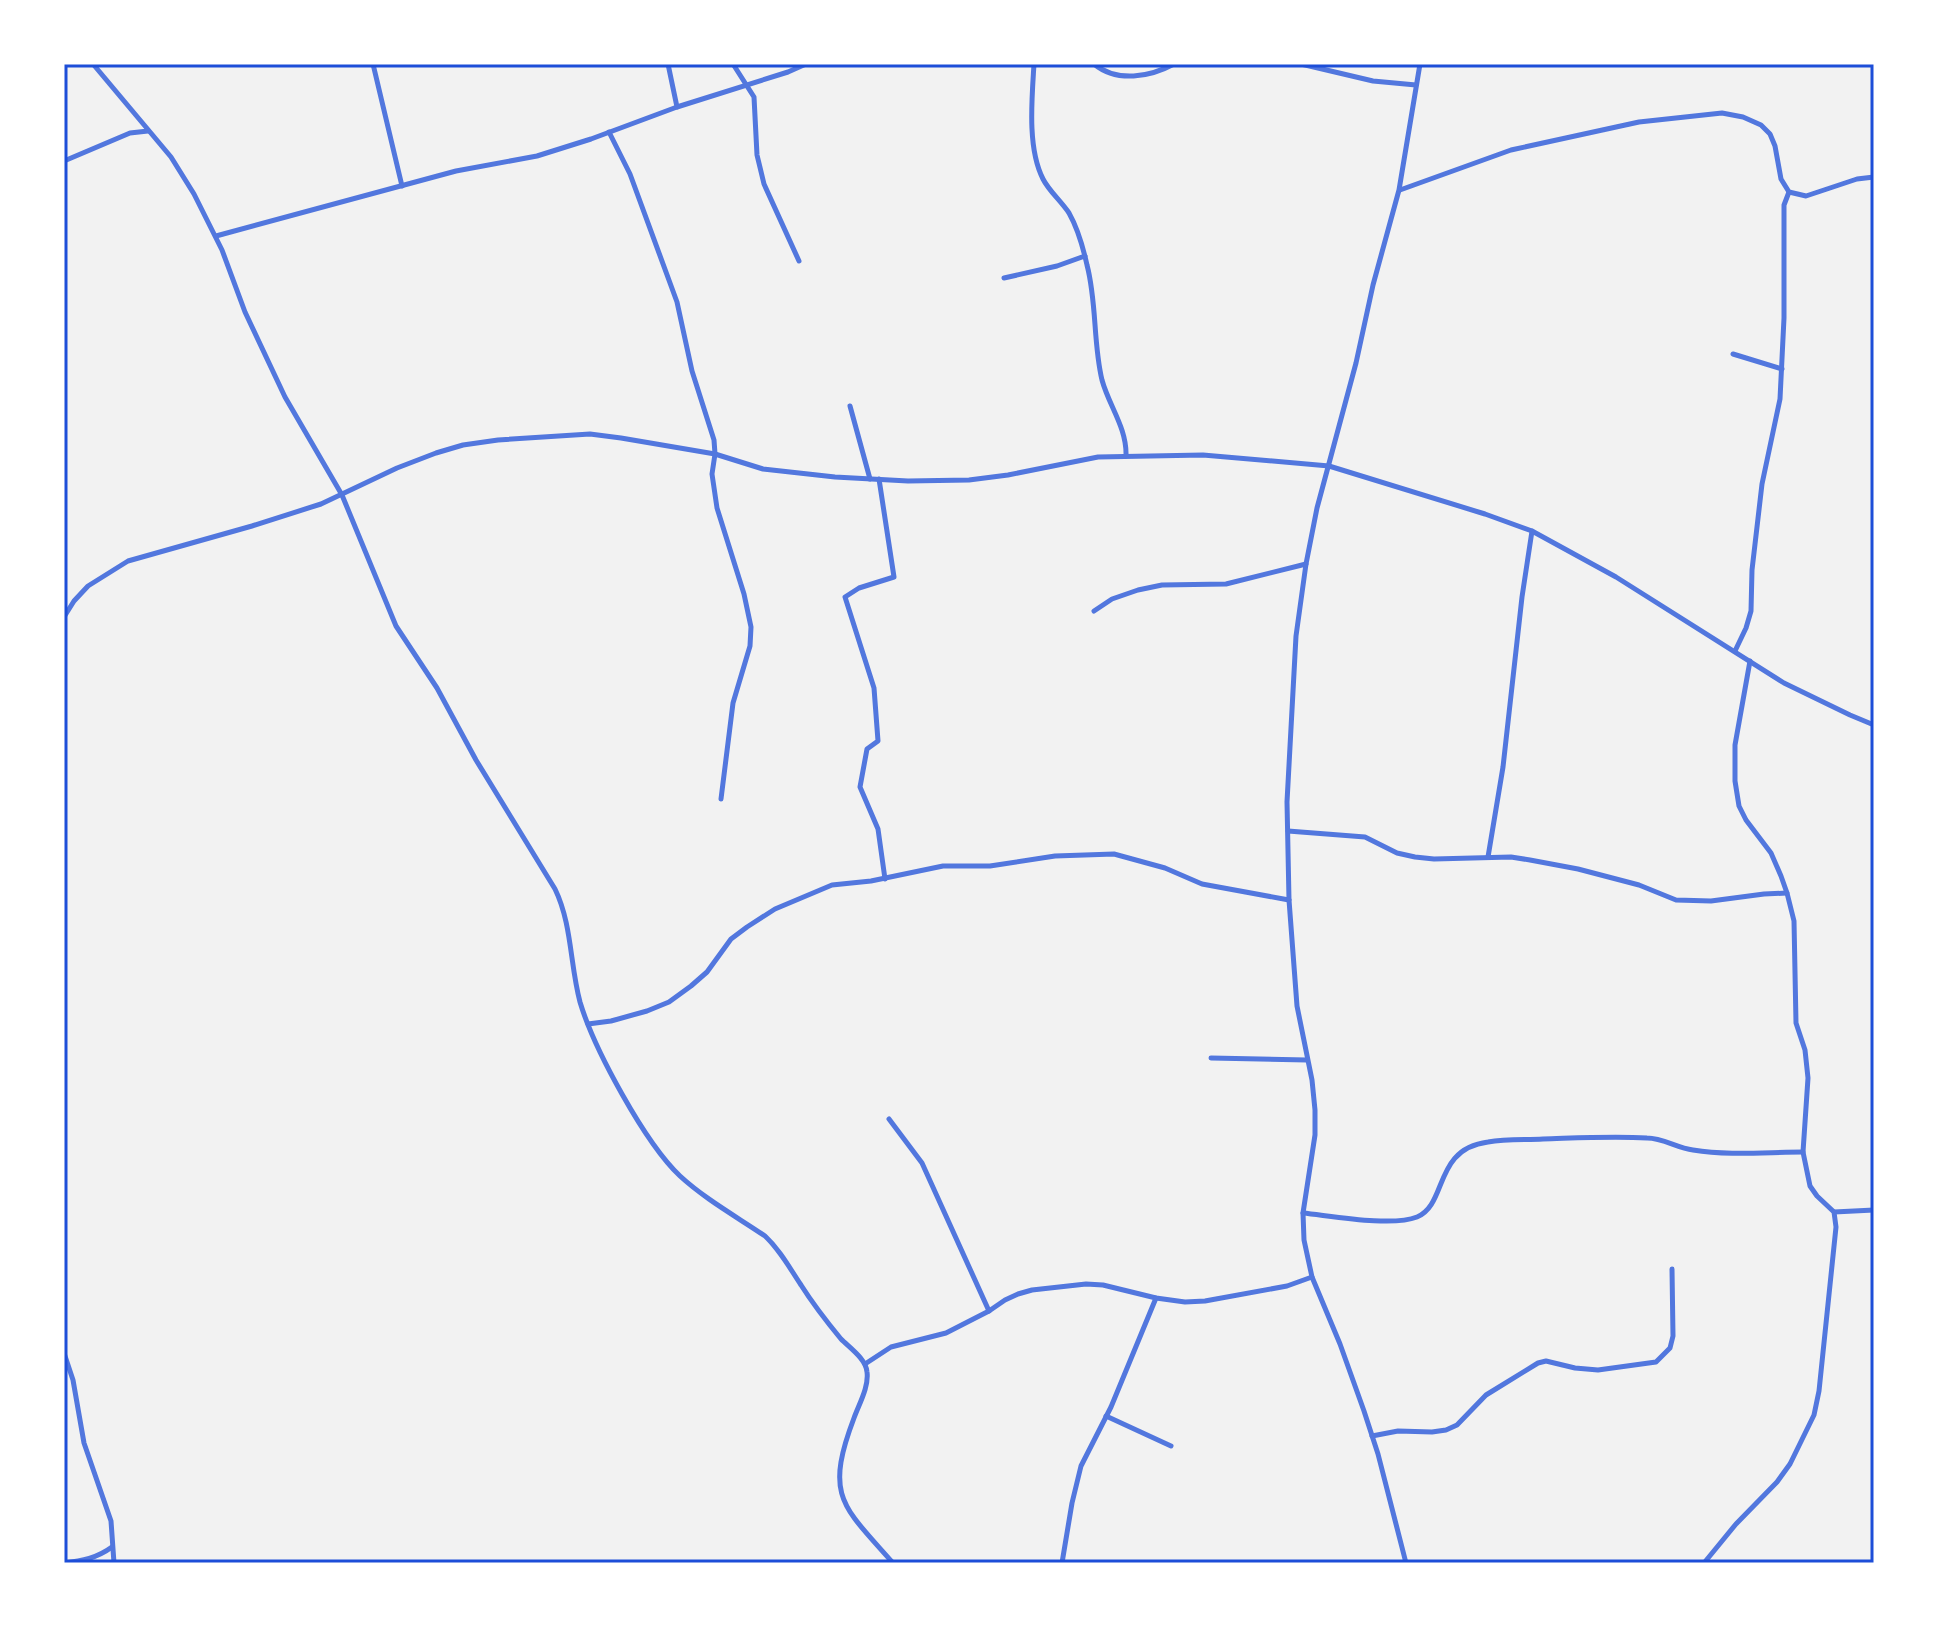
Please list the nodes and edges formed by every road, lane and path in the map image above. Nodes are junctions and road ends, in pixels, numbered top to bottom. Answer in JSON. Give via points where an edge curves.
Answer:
{"nodes":[{"id":1,"x":93,"y":64,"type":"edge"},
{"id":2,"x":373,"y":64,"type":"edge"},
{"id":3,"x":668,"y":64,"type":"edge"},
{"id":4,"x":733,"y":64,"type":"edge"},
{"id":5,"x":806,"y":64,"type":"edge"},
{"id":6,"x":1034,"y":64,"type":"edge"},
{"id":7,"x":1094,"y":64,"type":"edge"},
{"id":8,"x":1174,"y":64,"type":"edge"},
{"id":9,"x":1301,"y":64,"type":"edge"},
{"id":10,"x":1420,"y":64,"type":"edge"},
{"id":11,"x":1416,"y":85,"type":"junction"},
{"id":12,"x":746,"y":86,"type":"junction"},
{"id":13,"x":677,"y":107,"type":"junction"},
{"id":14,"x":149,"y":131,"type":"junction"},
{"id":15,"x":609,"y":132,"type":"junction"},
{"id":16,"x":64,"y":161,"type":"edge"},
{"id":17,"x":1874,"y":177,"type":"edge"},
{"id":18,"x":402,"y":186,"type":"junction"},
{"id":19,"x":1399,"y":190,"type":"junction"},
{"id":20,"x":1789,"y":192,"type":"junction"},
{"id":21,"x":216,"y":236,"type":"junction"},
{"id":22,"x":1085,"y":256,"type":"junction"},
{"id":23,"x":799,"y":261,"type":"dead end"},
{"id":24,"x":1004,"y":278,"type":"dead end"},
{"id":25,"x":1733,"y":354,"type":"dead end"},
{"id":26,"x":1782,"y":369,"type":"junction"},
{"id":27,"x":850,"y":406,"type":"dead end"},
{"id":28,"x":715,"y":454,"type":"junction"},
{"id":29,"x":1126,"y":456,"type":"junction"},
{"id":30,"x":1329,"y":466,"type":"junction"},
{"id":31,"x":870,"y":479,"type":"junction"},
{"id":32,"x":879,"y":479,"type":"junction"},
{"id":33,"x":342,"y":495,"type":"junction"},
{"id":34,"x":1532,"y":531,"type":"junction"},
{"id":35,"x":1306,"y":564,"type":"junction"},
{"id":36,"x":1094,"y":611,"type":"dead end"},
{"id":37,"x":64,"y":617,"type":"edge"},
{"id":38,"x":1735,"y":651,"type":"junction"},
{"id":39,"x":1750,"y":661,"type":"junction"},
{"id":40,"x":1874,"y":725,"type":"edge"},
{"id":41,"x":721,"y":799,"type":"dead end"},
{"id":42,"x":1288,"y":831,"type":"junction"},
{"id":43,"x":1488,"y":857,"type":"junction"},
{"id":44,"x":885,"y":879,"type":"junction"},
{"id":45,"x":1787,"y":893,"type":"junction"},
{"id":46,"x":1289,"y":900,"type":"junction"},
{"id":47,"x":588,"y":1024,"type":"junction"},
{"id":48,"x":1211,"y":1058,"type":"dead end"},
{"id":49,"x":1307,"y":1060,"type":"junction"},
{"id":50,"x":889,"y":1119,"type":"dead end"},
{"id":51,"x":1803,"y":1152,"type":"junction"},
{"id":52,"x":1874,"y":1210,"type":"edge"},
{"id":53,"x":1834,"y":1212,"type":"junction"},
{"id":54,"x":1303,"y":1213,"type":"junction"},
{"id":55,"x":1672,"y":1269,"type":"dead end"},
{"id":56,"x":1312,"y":1277,"type":"junction"},
{"id":57,"x":1156,"y":1298,"type":"junction"},
{"id":58,"x":989,"y":1311,"type":"junction"},
{"id":59,"x":64,"y":1353,"type":"edge"},
{"id":60,"x":865,"y":1364,"type":"junction"},
{"id":61,"x":1106,"y":1416,"type":"junction"},
{"id":62,"x":1372,"y":1436,"type":"junction"},
{"id":63,"x":1171,"y":1446,"type":"dead end"},
{"id":64,"x":113,"y":1546,"type":"junction"},
{"id":65,"x":64,"y":1563,"type":"edge"},
{"id":66,"x":114,"y":1563,"type":"edge"},
{"id":67,"x":893,"y":1563,"type":"edge"},
{"id":68,"x":1062,"y":1563,"type":"edge"},
{"id":69,"x":1406,"y":1563,"type":"edge"},
{"id":70,"x":1704,"y":1563,"type":"edge"}],
"edges":[{"from":1,"to":14,"type":"street"},
{"from":2,"to":18,"type":"street"},
{"from":3,"to":13,"type":"street"},
{"from":4,"to":12,"type":"street"},
{"from":5,"to":12,"type":"street"},
{"from":6,"to":22,"type":"street","via":[[1036,161],[1070,215]]},
{"from":7,"to":8,"type":"street","via":[[1112,74],[1135,76]]},
{"from":9,"to":11,"type":"street","via":[[1355,78]]},
{"from":10,"to":11,"type":"street"},
{"from":11,"to":19,"type":"street"},
{"from":12,"to":13,"type":"street"},
{"from":12,"to":23,"type":"street","via":[[754,97],[764,184]]},
{"from":13,"to":15,"type":"street"},
{"from":14,"to":16,"type":"street","via":[[130,133]]},
{"from":14,"to":21,"type":"street","via":[[171,157]]},
{"from":15,"to":18,"type":"street","via":[[537,156]]},
{"from":15,"to":28,"type":"street","via":[[635,186],[677,302]]},
{"from":17,"to":20,"type":"street","via":[[1806,196]]},
{"from":18,"to":21,"type":"street"},
{"from":19,"to":20,"type":"street","via":[[1524,147],[1639,122],[1722,113],[1743,117],[1770,134]]},
{"from":19,"to":30,"type":"street"},
{"from":20,"to":26,"type":"street","via":[[1784,205]]},
{"from":21,"to":33,"type":"street","via":[[285,397]]},
{"from":22,"to":24,"type":"street"},
{"from":22,"to":29,"type":"street","via":[[1102,381],[1123,433]]},
{"from":25,"to":26,"type":"street"},
{"from":26,"to":38,"type":"street","via":[[1762,484],[1751,611]]},
{"from":27,"to":31,"type":"street"},
{"from":28,"to":31,"type":"street","via":[[763,469]]},
{"from":28,"to":33,"type":"street","via":[[590,434],[498,440],[436,453]]},
{"from":28,"to":41,"type":"street","via":[[717,508],[751,627],[733,703]]},
{"from":29,"to":30,"type":"street","via":[[1203,455]]},
{"from":29,"to":32,"type":"street","via":[[969,480]]},
{"from":30,"to":34,"type":"street"},
{"from":30,"to":35,"type":"street"},
{"from":31,"to":32,"type":"street"},
{"from":32,"to":44,"type":"street","via":[[894,577],[845,597],[874,688],[878,741],[867,749],[860,787],[878,829]]},
{"from":33,"to":37,"type":"street","via":[[128,561],[88,586]]},
{"from":33,"to":47,"type":"street","via":[[396,626],[562,903],[574,979]]},
{"from":34,"to":38,"type":"street"},
{"from":34,"to":43,"type":"street"},
{"from":35,"to":36,"type":"street","via":[[1226,584],[1138,590]]},
{"from":35,"to":42,"type":"street","via":[[1290,716]]},
{"from":38,"to":39,"type":"street"},
{"from":39,"to":40,"type":"street"},
{"from":39,"to":45,"type":"street","via":[[1735,745],[1735,781],[1739,806],[1771,853]]},
{"from":42,"to":43,"type":"street","via":[[1365,837],[1415,857]]},
{"from":42,"to":46,"type":"street"},
{"from":43,"to":45,"type":"street","via":[[1567,867],[1692,902]]},
{"from":44,"to":46,"type":"street","via":[[943,866],[1114,854],[1202,884]]},
{"from":44,"to":47,"type":"street","via":[[832,885],[775,909],[731,939],[707,972],[669,1002]]},
{"from":45,"to":51,"type":"street","via":[[1794,921],[1796,1023],[1808,1078]]},
{"from":46,"to":49,"type":"street"},
{"from":47,"to":60,"type":"street","via":[[663,1158],[777,1247],[820,1312]]},
{"from":48,"to":49,"type":"street"},
{"from":49,"to":54,"type":"street","via":[[1315,1135]]},
{"from":50,"to":58,"type":"street","via":[[922,1163]]},
{"from":51,"to":53,"type":"street","via":[[1810,1186]]},
{"from":51,"to":54,"type":"street","via":[[1696,1151],[1648,1137],[1490,1141],[1455,1157],[1430,1206],[1415,1218],[1398,1222]]},
{"from":52,"to":53,"type":"street"},
{"from":53,"to":70,"type":"street","via":[[1814,1415],[1777,1482]]},
{"from":54,"to":56,"type":"street"},
{"from":55,"to":62,"type":"street","via":[[1673,1336],[1670,1348],[1656,1362],[1598,1370],[1538,1363],[1486,1395],[1446,1430]]},
{"from":56,"to":57,"type":"street","via":[[1205,1301]]},
{"from":56,"to":62,"type":"street"},
{"from":57,"to":58,"type":"street","via":[[1111,1286],[1058,1286],[1018,1294]]},
{"from":57,"to":61,"type":"street"},
{"from":58,"to":60,"type":"street","via":[[946,1333],[891,1347]]},
{"from":59,"to":64,"type":"street","via":[[84,1443],[111,1521]]},
{"from":60,"to":67,"type":"street","via":[[867,1384],[849,1430],[839,1487],[850,1514]]},
{"from":61,"to":63,"type":"street"},
{"from":61,"to":68,"type":"street","via":[[1081,1466]]},
{"from":62,"to":69,"type":"street"},
{"from":64,"to":65,"type":"street","via":[[91,1559]]},
{"from":64,"to":66,"type":"street"}]}
